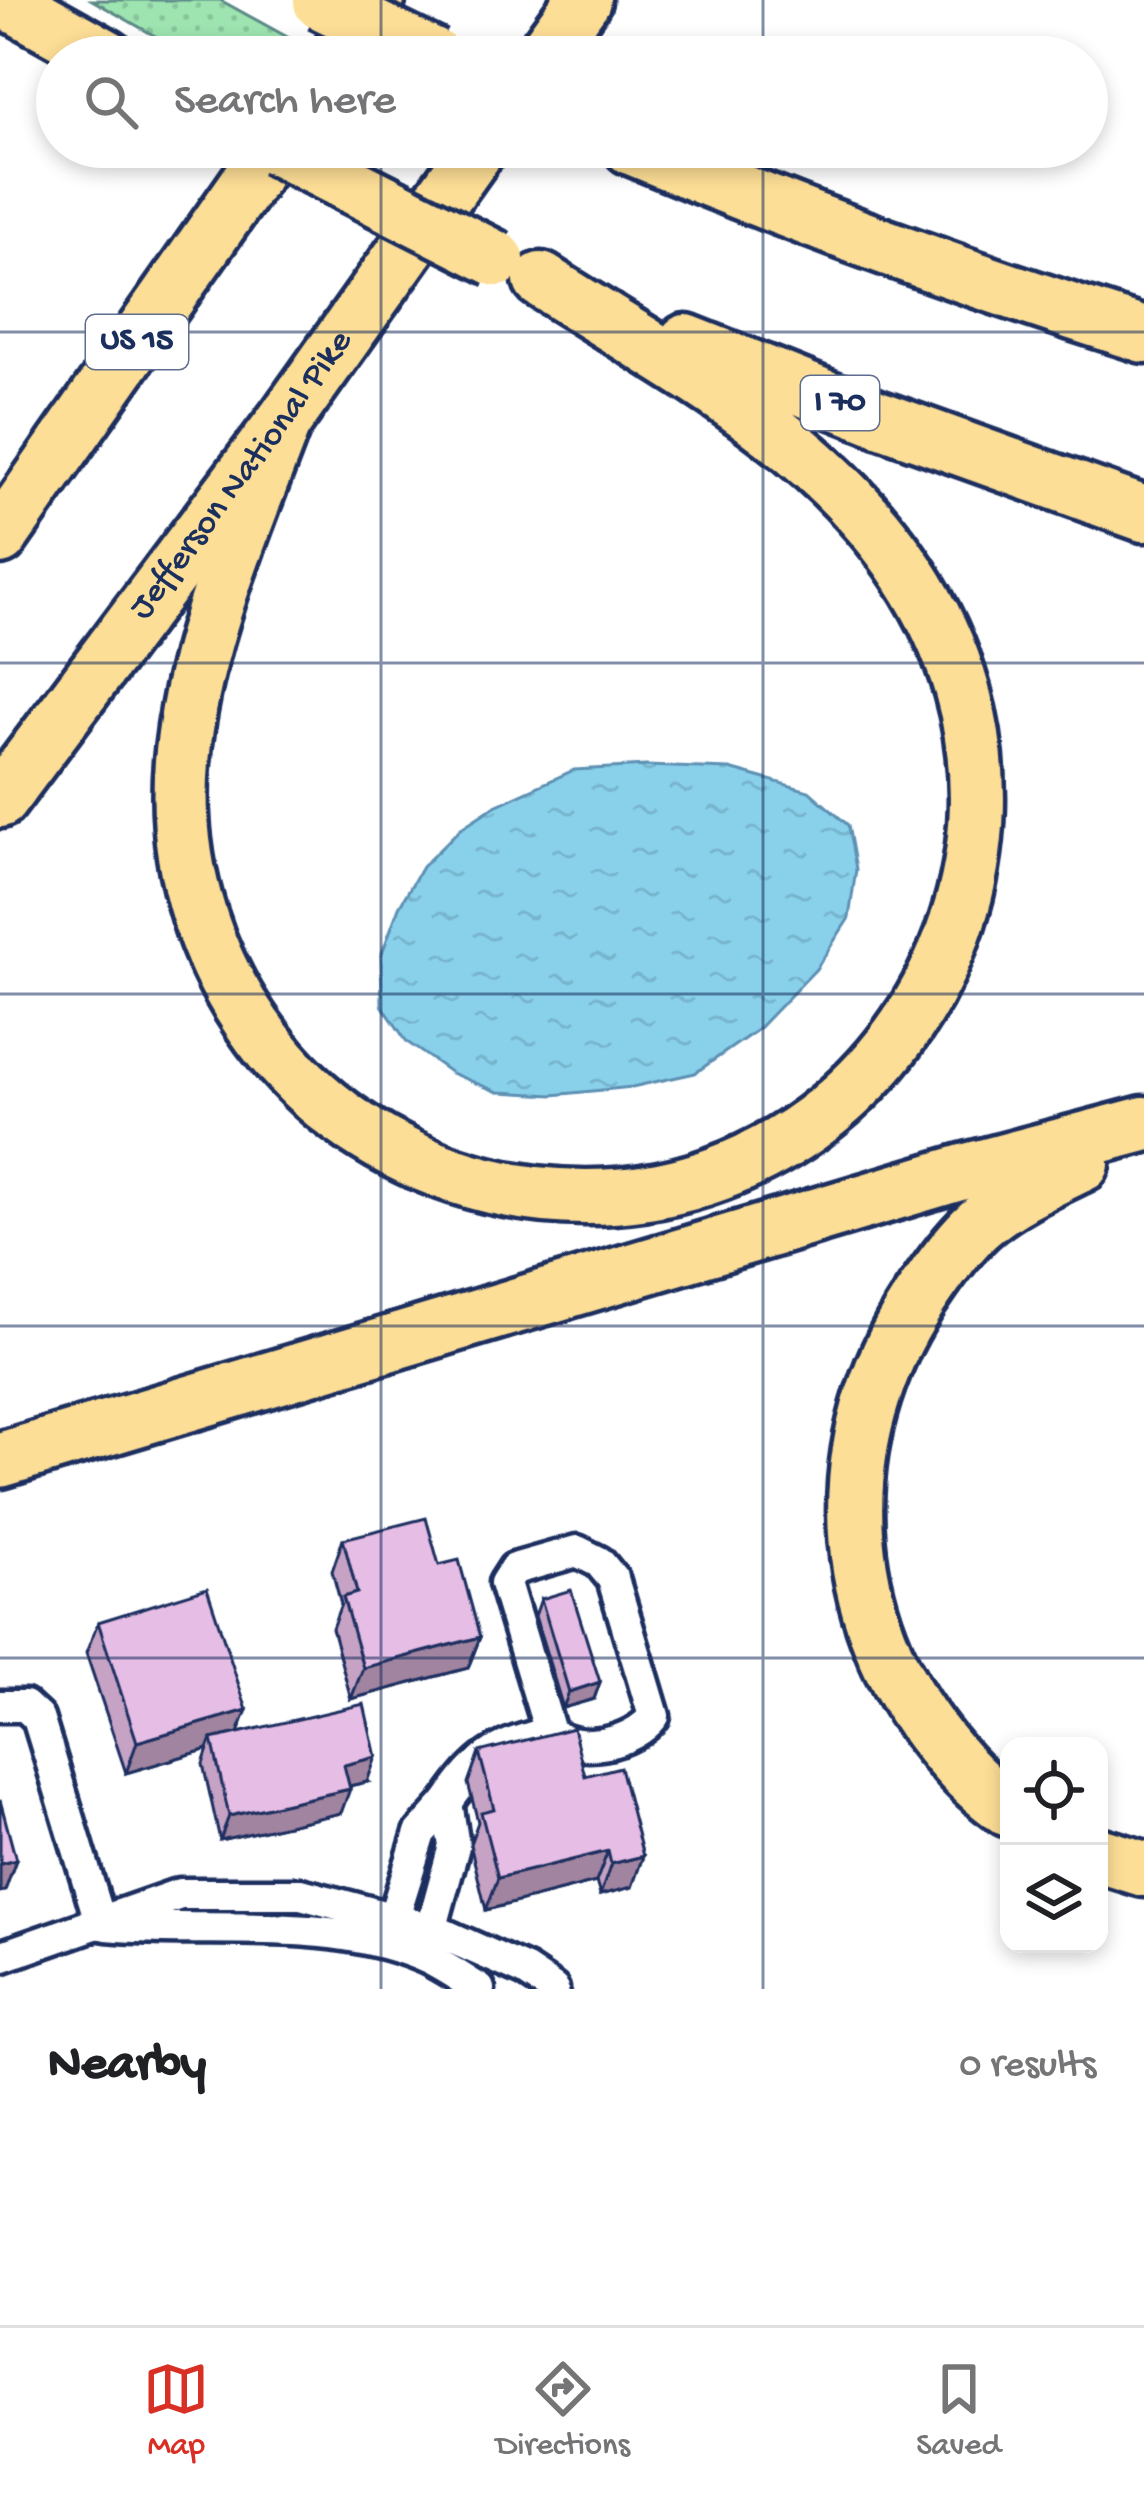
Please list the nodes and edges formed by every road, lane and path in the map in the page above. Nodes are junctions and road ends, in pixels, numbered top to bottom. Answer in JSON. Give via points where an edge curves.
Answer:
{"nodes":[{"id":1,"x":5,"y":0,"type":"edge"},
{"id":2,"x":376,"y":0,"type":"edge"},
{"id":3,"x":583,"y":0,"type":"edge"},
{"id":4,"x":319,"y":1,"type":"edge"},
{"id":5,"x":69,"y":36,"type":"edge"},
{"id":6,"x":351,"y":36,"type":"edge"},
{"id":7,"x":392,"y":36,"type":"edge"},
{"id":8,"x":557,"y":36,"type":"edge"},
{"id":9,"x":259,"y":168,"type":"edge"},
{"id":10,"x":316,"y":168,"type":"edge"},
{"id":11,"x":463,"y":168,"type":"edge"},
{"id":12,"x":681,"y":168,"type":"edge"},
{"id":13,"x":519,"y":269,"type":"junction"},
{"id":14,"x":1144,"y":335,"type":"edge"},
{"id":15,"x":283,"y":423,"type":"junction"},
{"id":16,"x":1144,"y":514,"type":"edge"},
{"id":17,"x":0,"y":536,"type":"edge"},
{"id":18,"x":0,"y":800,"type":"edge"},
{"id":19,"x":1144,"y":1124,"type":"edge"},
{"id":20,"x":1144,"y":1138,"type":"edge"},
{"id":21,"x":0,"y":1460,"type":"edge"},
{"id":22,"x":0,"y":1706,"type":"edge"},
{"id":23,"x":550,"y":1732,"type":"junction"},
{"id":24,"x":1000,"y":1801,"type":"edge"},
{"id":25,"x":447,"y":1803,"type":"junction"},
{"id":26,"x":1108,"y":1858,"type":"edge"},
{"id":27,"x":1144,"y":1869,"type":"edge"},
{"id":28,"x":101,"y":1924,"type":"junction"},
{"id":29,"x":388,"y":1932,"type":"junction"},
{"id":30,"x":428,"y":1943,"type":"junction"},
{"id":31,"x":0,"y":1957,"type":"edge"},
{"id":32,"x":478,"y":1989,"type":"edge"},
{"id":33,"x":553,"y":1989,"type":"edge"}],
"edges":[{"from":1,"to":5,"type":"highway"},
{"from":2,"to":6,"type":"highway"},
{"from":3,"to":8,"type":"highway"},
{"from":4,"to":7,"type":"highway","bridge":true},
{"from":9,"to":17,"type":"highway","number":"US 15"},
{"from":10,"to":13,"type":"highway","number":"I 70","bridge":true},
{"from":11,"to":15,"type":"highway","name":"Jefferson National Pike"},
{"from":12,"to":14,"type":"highway"},
{"from":13,"to":15,"type":"highway","via":[[729,398],[853,504],[907,570],[943,633],[965,695],[978,760],[978,826],[969,891],[948,954],[877,1065],[774,1147],[649,1191],[584,1197],[453,1177],[336,1115],[246,1018],[193,898],[182,767],[210,620]]},
{"from":13,"to":16,"type":"highway","number":"I 70","via":[[859,410]]},
{"from":15,"to":18,"type":"highway","name":"Jefferson National Pike"},
{"from":19,"to":21,"type":"highway"},
{"from":20,"to":24,"type":"highway","via":[[1029,1190],[978,1225],[897,1330],[856,1458],[854,1521],[882,1651],[951,1757]]},
{"from":22,"to":28,"type":"street","via":[[25,1706],[38,1718]]},
{"from":23,"to":23,"type":"street","via":[[505,1583],[514,1569],[578,1551],[613,1579],[654,1716],[643,1730],[594,1745],[563,1743]]},
{"from":23,"to":25,"type":"street","via":[[500,1746]]},
{"from":25,"to":29,"type":"street","via":[[420,1833]]},
{"from":25,"to":30,"type":"street","via":[[454,1846]]},
{"from":26,"to":27,"type":"highway"},
{"from":28,"to":29,"type":"street","via":[[180,1894],[218,1891],[301,1894]]},
{"from":28,"to":31,"type":"street"},
{"from":29,"to":30,"type":"street"},
{"from":30,"to":32,"type":"street"},
{"from":30,"to":33,"type":"street","via":[[526,1971]]}]}
